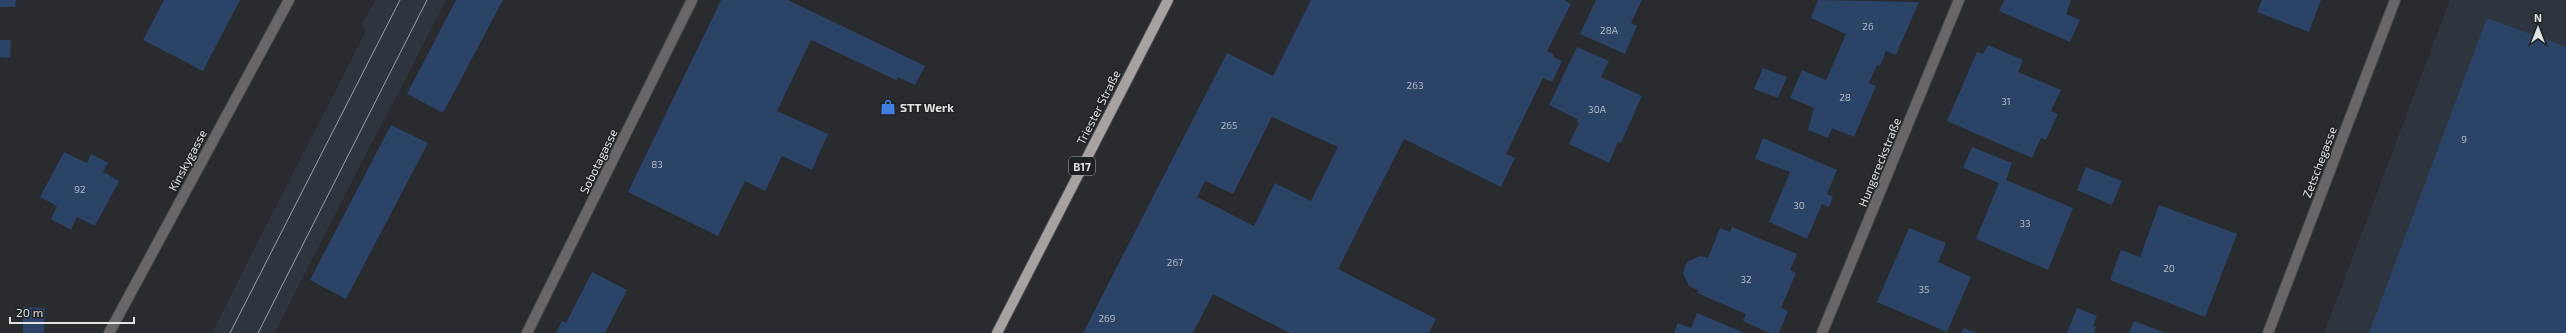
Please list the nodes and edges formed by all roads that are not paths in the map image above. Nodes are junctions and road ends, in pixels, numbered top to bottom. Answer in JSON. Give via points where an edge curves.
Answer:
{"nodes":[{"id":1,"x":289,"y":0,"type":"edge"},
{"id":2,"x":692,"y":0,"type":"edge"},
{"id":3,"x":1168,"y":0,"type":"edge"},
{"id":4,"x":1959,"y":0,"type":"edge"},
{"id":5,"x":2395,"y":0,"type":"edge"},
{"id":6,"x":109,"y":333,"type":"edge"},
{"id":7,"x":527,"y":333,"type":"edge"},
{"id":8,"x":997,"y":333,"type":"edge"},
{"id":9,"x":1822,"y":333,"type":"edge"},
{"id":10,"x":2268,"y":333,"type":"edge"}],
"edges":[{"from":1,"to":6,"type":"street","name":"Kinskygasse"},
{"from":2,"to":7,"type":"street","name":"Sobotagasse"},
{"from":3,"to":8,"type":"main road","name":"Triester Straße","number":"B17"},
{"from":4,"to":9,"type":"street","name":"Hungereckstraße"},
{"from":5,"to":10,"type":"street","name":"Zetschegasse"}]}
